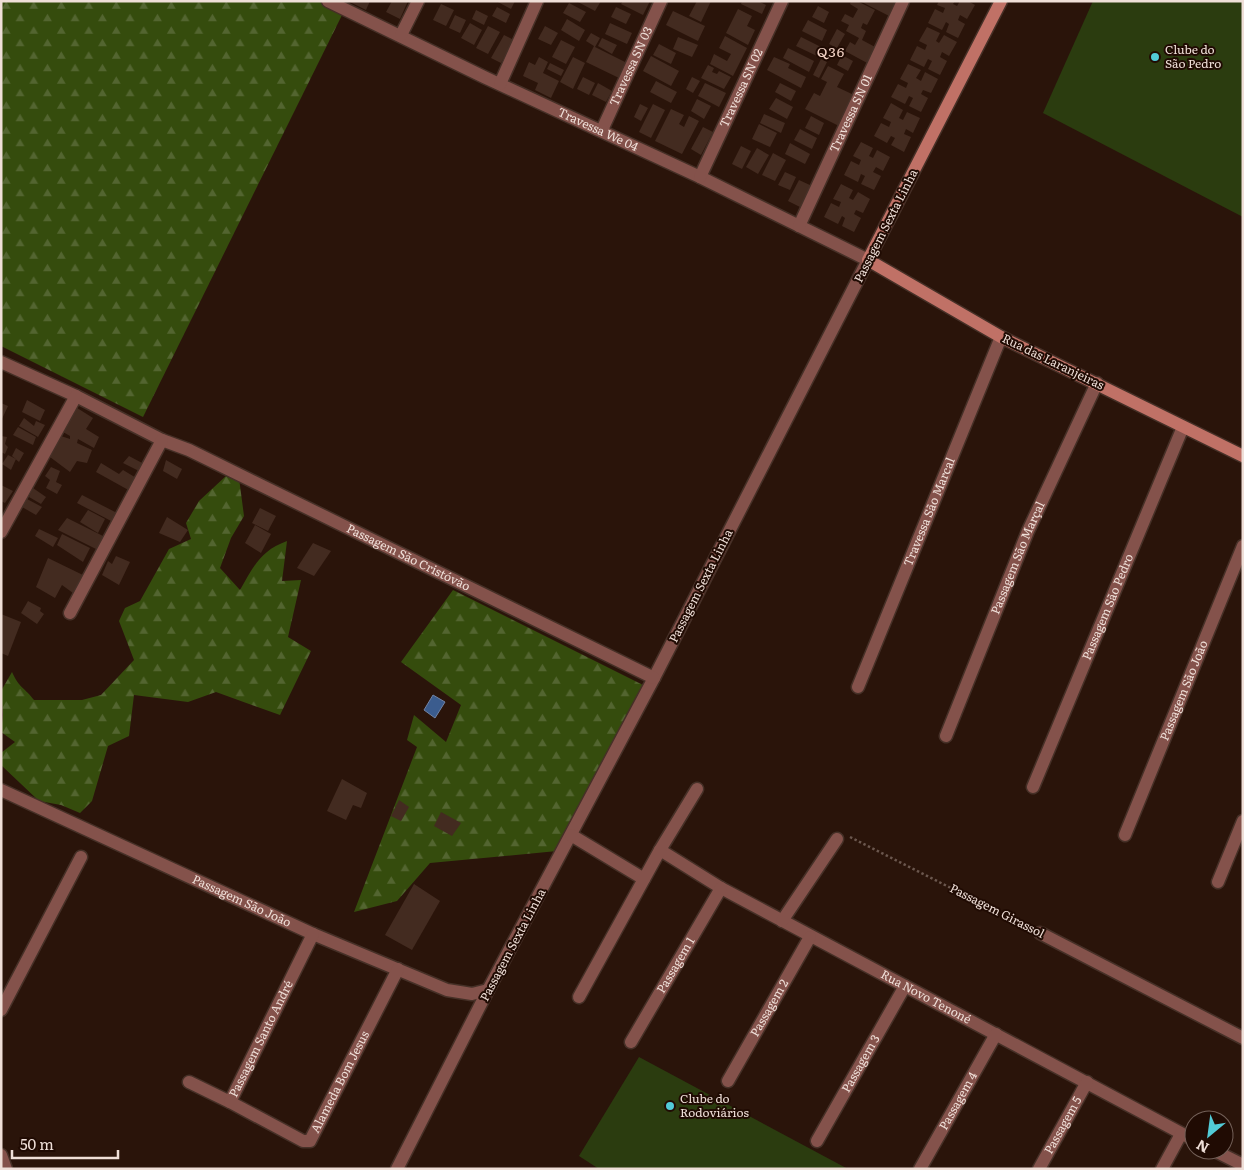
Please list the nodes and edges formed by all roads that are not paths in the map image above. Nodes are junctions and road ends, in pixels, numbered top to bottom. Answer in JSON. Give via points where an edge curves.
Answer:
{"nodes":[{"id":1,"x":328,"y":1,"type":"edge"},
{"id":2,"x":418,"y":1,"type":"edge"},
{"id":3,"x":538,"y":1,"type":"edge"},
{"id":4,"x":661,"y":1,"type":"edge"},
{"id":5,"x":782,"y":1,"type":"edge"},
{"id":6,"x":903,"y":1,"type":"edge"},
{"id":7,"x":1001,"y":1,"type":"edge"},
{"id":8,"x":401,"y":36,"type":"junction"},
{"id":9,"x":500,"y":84,"type":"junction"},
{"id":10,"x":602,"y":130,"type":"junction"},
{"id":11,"x":700,"y":177,"type":"junction"},
{"id":12,"x":799,"y":226,"type":"junction"},
{"id":13,"x":868,"y":260,"type":"junction"},
{"id":14,"x":1001,"y":337,"type":"junction"},
{"id":15,"x":1,"y":362,"type":"edge"},
{"id":16,"x":1097,"y":383,"type":"junction"},
{"id":17,"x":76,"y":396,"type":"junction"},
{"id":18,"x":1183,"y":427,"type":"junction"},
{"id":19,"x":162,"y":440,"type":"junction"},
{"id":20,"x":1243,"y":456,"type":"edge"},
{"id":21,"x":1,"y":532,"type":"edge"},
{"id":22,"x":1243,"y":546,"type":"edge"},
{"id":23,"x":70,"y":613,"type":"dead end"},
{"id":24,"x":654,"y":678,"type":"junction"},
{"id":25,"x":858,"y":686,"type":"dead end"},
{"id":26,"x":946,"y":736,"type":"dead end"},
{"id":27,"x":1033,"y":787,"type":"dead end"},
{"id":28,"x":697,"y":789,"type":"dead end"},
{"id":29,"x":1,"y":790,"type":"edge"},
{"id":30,"x":1243,"y":821,"type":"edge"},
{"id":31,"x":571,"y":835,"type":"junction"},
{"id":32,"x":1125,"y":835,"type":"dead end"},
{"id":33,"x":837,"y":839,"type":"road end"},
{"id":34,"x":660,"y":850,"type":"junction"},
{"id":35,"x":81,"y":857,"type":"dead end"},
{"id":36,"x":644,"y":879,"type":"junction"},
{"id":37,"x":1218,"y":882,"type":"dead end"},
{"id":38,"x":721,"y":888,"type":"junction"},
{"id":39,"x":782,"y":921,"type":"junction"},
{"id":40,"x":1040,"y":933,"type":"road end"},
{"id":41,"x":313,"y":934,"type":"junction"},
{"id":42,"x":810,"y":937,"type":"junction"},
{"id":43,"x":398,"y":969,"type":"junction"},
{"id":44,"x":905,"y":986,"type":"junction"},
{"id":45,"x":488,"y":990,"type":"junction"},
{"id":46,"x":579,"y":998,"type":"dead end"},
{"id":47,"x":1,"y":1010,"type":"edge"},
{"id":48,"x":996,"y":1034,"type":"junction"},
{"id":49,"x":1242,"y":1035,"type":"edge"},
{"id":50,"x":631,"y":1042,"type":"dead end"},
{"id":51,"x":728,"y":1080,"type":"dead end"},
{"id":52,"x":189,"y":1082,"type":"dead end"},
{"id":53,"x":1087,"y":1082,"type":"junction"},
{"id":54,"x":230,"y":1102,"type":"junction"},
{"id":55,"x":1181,"y":1134,"type":"junction"},
{"id":56,"x":1184,"y":1135,"type":"edge"},
{"id":57,"x":817,"y":1141,"type":"dead end"},
{"id":58,"x":1,"y":1155,"type":"edge"},
{"id":59,"x":6,"y":1169,"type":"edge"},
{"id":60,"x":397,"y":1169,"type":"edge"},
{"id":61,"x":920,"y":1169,"type":"edge"},
{"id":62,"x":1040,"y":1169,"type":"edge"},
{"id":63,"x":1162,"y":1169,"type":"edge"}],
"edges":[{"from":1,"to":8,"type":"street","name":"Travessa We 04"},
{"from":2,"to":8,"type":"street"},
{"from":3,"to":9,"type":"street"},
{"from":4,"to":10,"type":"street","name":"Travessa SN 03"},
{"from":5,"to":11,"type":"street","name":"Travessa SN 02"},
{"from":6,"to":12,"type":"street","name":"Travessa SN 01"},
{"from":7,"to":13,"type":"street","name":"Passagem Sexta Linha"},
{"from":8,"to":9,"type":"street","name":"Travessa We 04"},
{"from":9,"to":10,"type":"street","name":"Travessa We 04"},
{"from":10,"to":11,"type":"street","name":"Travessa We 04"},
{"from":11,"to":12,"type":"street","name":"Travessa We 04"},
{"from":12,"to":13,"type":"street","name":"Travessa We 04"},
{"from":13,"to":14,"type":"street","name":"Rua das Laranjeiras"},
{"from":13,"to":24,"type":"street","name":"Passagem Sexta Linha"},
{"from":14,"to":16,"type":"street","name":"Rua das Laranjeiras"},
{"from":14,"to":25,"type":"street","name":"Travessa São Marcal"},
{"from":15,"to":17,"type":"street","name":"Passagem São Cristóvão"},
{"from":16,"to":18,"type":"street","name":"Rua das Laranjeiras"},
{"from":16,"to":26,"type":"street","name":"Passagem São Marçal","via":[[1028,531]]},
{"from":17,"to":19,"type":"street","name":"Passagem São Cristóvão"},
{"from":17,"to":21,"type":"street"},
{"from":18,"to":20,"type":"street","name":"Rua das Laranjeiras"},
{"from":18,"to":27,"type":"street","name":"Passagem São Pedro"},
{"from":19,"to":23,"type":"street"},
{"from":19,"to":24,"type":"street","name":"Passagem São Cristóvão","via":[[189,450]]},
{"from":22,"to":32,"type":"street","name":"Passagem São João"},
{"from":24,"to":31,"type":"street","name":"Passagem Sexta Linha"},
{"from":28,"to":34,"type":"street"},
{"from":29,"to":41,"type":"street","name":"Passagem São João"},
{"from":30,"to":37,"type":"street"},
{"from":31,"to":36,"type":"street"},
{"from":31,"to":45,"type":"street","name":"Passagem Sexta Linha"},
{"from":33,"to":39,"type":"street"},
{"from":34,"to":36,"type":"street"},
{"from":34,"to":38,"type":"street","name":"Rua Novo Tenoné"},
{"from":35,"to":47,"type":"street"},
{"from":36,"to":46,"type":"street"},
{"from":38,"to":39,"type":"street","name":"Rua Novo Tenoné"},
{"from":38,"to":50,"type":"street","name":"Passagem 1"},
{"from":39,"to":42,"type":"street","name":"Rua Novo Tenoné"},
{"from":40,"to":49,"type":"street","name":"Passagem Girassol"},
{"from":41,"to":43,"type":"street","name":"Passagem São João"},
{"from":41,"to":54,"type":"street","name":"Passagem Santo André"},
{"from":42,"to":44,"type":"street","name":"Rua Novo Tenoné"},
{"from":42,"to":51,"type":"street","name":"Passagem 2"},
{"from":43,"to":45,"type":"street","name":"Passagem São João","via":[[447,990],[472,994]]},
{"from":43,"to":54,"type":"street","name":"Alameda Bom Jesus","via":[[310,1141]]},
{"from":44,"to":48,"type":"street","name":"Rua Novo Tenoné"},
{"from":44,"to":57,"type":"street","name":"Passagem 3"},
{"from":45,"to":60,"type":"street","name":"Passagem Sexta Linha"},
{"from":48,"to":53,"type":"street","name":"Rua Novo Tenoné"},
{"from":48,"to":61,"type":"street","name":"Passagem 4"},
{"from":52,"to":54,"type":"street","name":"Passagem Santo André"},
{"from":53,"to":55,"type":"street","name":"Rua Novo Tenoné"},
{"from":53,"to":62,"type":"street","name":"Passagem 5"},
{"from":55,"to":56,"type":"street","name":"Rua Novo Tenoné"},
{"from":55,"to":63,"type":"street"},
{"from":58,"to":59,"type":"street"}]}
